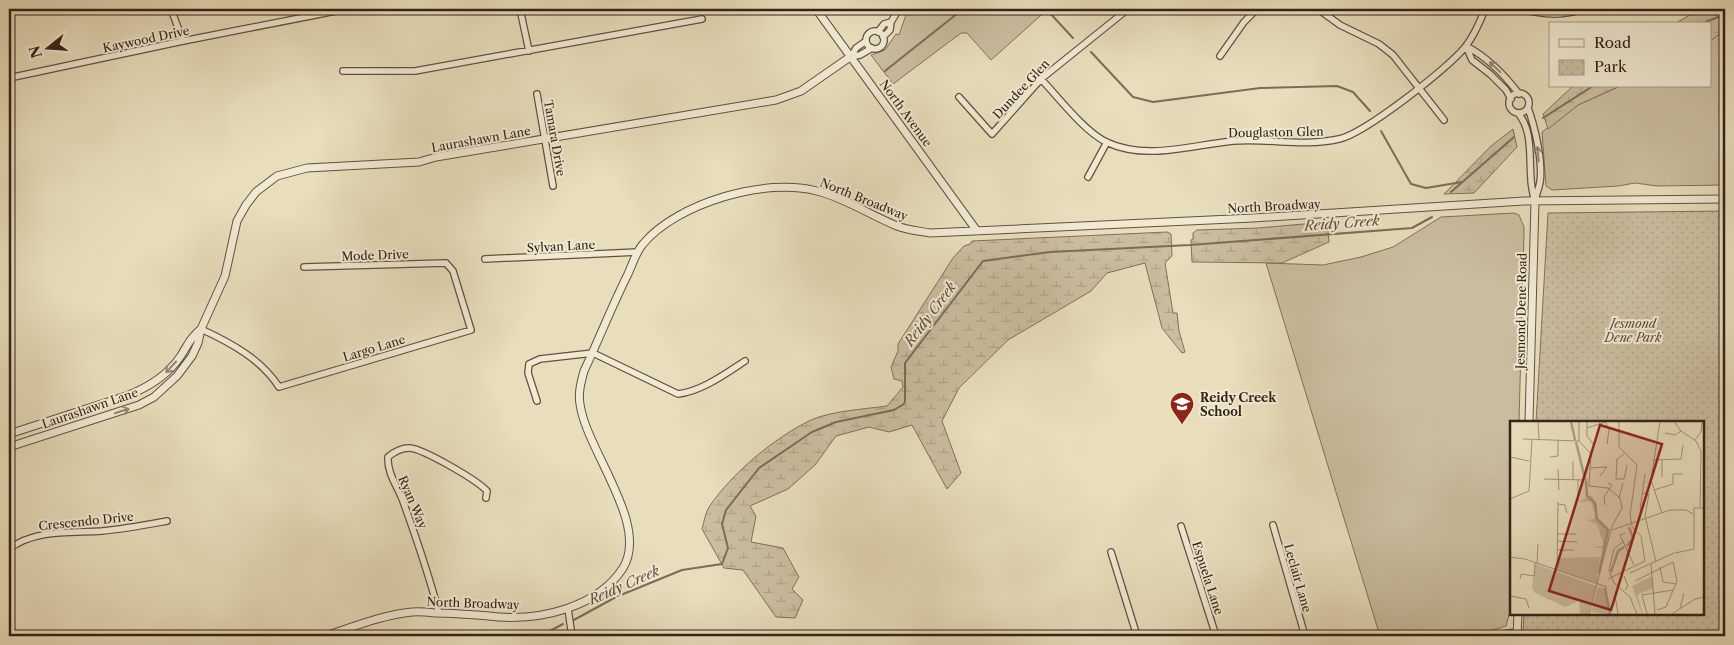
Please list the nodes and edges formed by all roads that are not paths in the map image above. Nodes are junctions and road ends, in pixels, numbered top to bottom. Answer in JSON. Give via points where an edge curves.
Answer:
{"nodes":[{"id":1,"x":171,"y":9,"type":"edge"},
{"id":2,"x":346,"y":9,"type":"edge"},
{"id":3,"x":520,"y":9,"type":"edge"},
{"id":4,"x":816,"y":9,"type":"edge"},
{"id":5,"x":899,"y":9,"type":"edge"},
{"id":6,"x":1128,"y":9,"type":"edge"},
{"id":7,"x":1257,"y":9,"type":"edge"},
{"id":8,"x":1318,"y":9,"type":"edge"},
{"id":9,"x":1485,"y":9,"type":"edge"},
{"id":10,"x":1520,"y":9,"type":"edge"},
{"id":11,"x":1584,"y":9,"type":"edge"},
{"id":12,"x":702,"y":19,"type":"dead end"},
{"id":13,"x":891,"y":22,"type":"junction"},
{"id":14,"x":878,"y":32,"type":"junction"},
{"id":15,"x":883,"y":37,"type":"junction"},
{"id":16,"x":184,"y":41,"type":"junction"},
{"id":17,"x":866,"y":41,"type":"junction"},
{"id":18,"x":1466,"y":46,"type":"junction"},
{"id":19,"x":872,"y":48,"type":"junction"},
{"id":20,"x":529,"y":51,"type":"junction"},
{"id":21,"x":1220,"y":56,"type":"dead end"},
{"id":22,"x":850,"y":57,"type":"junction"},
{"id":23,"x":343,"y":71,"type":"dead end"},
{"id":24,"x":9,"y":78,"type":"edge"},
{"id":25,"x":1041,"y":79,"type":"junction"},
{"id":26,"x":1418,"y":88,"type":"junction"},
{"id":27,"x":536,"y":94,"type":"dead end"},
{"id":28,"x":1519,"y":94,"type":"junction"},
{"id":29,"x":959,"y":97,"type":"dead end"},
{"id":30,"x":1511,"y":99,"type":"junction"},
{"id":31,"x":1528,"y":108,"type":"junction"},
{"id":32,"x":1518,"y":113,"type":"junction"},
{"id":33,"x":1444,"y":120,"type":"dead end"},
{"id":34,"x":545,"y":138,"type":"junction"},
{"id":35,"x":1107,"y":142,"type":"junction"},
{"id":36,"x":1088,"y":177,"type":"dead end"},
{"id":37,"x":553,"y":186,"type":"dead end"},
{"id":38,"x":1725,"y":199,"type":"edge"},
{"id":39,"x":1535,"y":201,"type":"junction"},
{"id":40,"x":977,"y":231,"type":"junction"},
{"id":41,"x":638,"y":252,"type":"junction"},
{"id":42,"x":485,"y":259,"type":"dead end"},
{"id":43,"x":304,"y":268,"type":"dead end"},
{"id":44,"x":470,"y":325,"type":"joint"},
{"id":45,"x":201,"y":329,"type":"junction"},
{"id":46,"x":593,"y":352,"type":"junction"},
{"id":47,"x":745,"y":361,"type":"dead end"},
{"id":48,"x":537,"y":401,"type":"dead end"},
{"id":49,"x":1529,"y":421,"type":"edge"},
{"id":50,"x":9,"y":434,"type":"edge"},
{"id":51,"x":9,"y":447,"type":"edge"},
{"id":52,"x":486,"y":498,"type":"dead end"},
{"id":53,"x":167,"y":521,"type":"dead end"},
{"id":54,"x":1273,"y":525,"type":"dead end"},
{"id":55,"x":1181,"y":526,"type":"dead end"},
{"id":56,"x":9,"y":549,"type":"edge"},
{"id":57,"x":1112,"y":552,"type":"dead end"},
{"id":58,"x":568,"y":609,"type":"junction"},
{"id":59,"x":439,"y":613,"type":"junction"},
{"id":60,"x":1518,"y":615,"type":"edge"},
{"id":61,"x":1517,"y":634,"type":"edge"},
{"id":62,"x":325,"y":636,"type":"edge"},
{"id":63,"x":572,"y":636,"type":"edge"},
{"id":64,"x":1137,"y":636,"type":"edge"},
{"id":65,"x":1216,"y":636,"type":"edge"},
{"id":66,"x":1305,"y":636,"type":"edge"},
{"id":67,"x":1489,"y":636,"type":"edge"}],
"edges":[{"from":1,"to":16,"type":"street"},
{"from":2,"to":16,"type":"street","name":"Kaywood Drive"},
{"from":3,"to":20,"type":"street"},
{"from":4,"to":22,"type":"street","name":"North Avenue"},
{"from":5,"to":13,"type":"street"},
{"from":6,"to":25,"type":"street","name":"Dundee Glen"},
{"from":7,"to":21,"type":"street"},
{"from":8,"to":26,"type":"street","via":[[1393,55]]},
{"from":9,"to":18,"type":"street","name":"Douglaston Glen"},
{"from":10,"to":11,"type":"street","via":[[1562,14]]},
{"from":12,"to":20,"type":"street"},
{"from":13,"to":14,"type":"street","via":[[884,24]]},
{"from":13,"to":15,"type":"street","via":[[890,30]]},
{"from":14,"to":15,"type":"street"},
{"from":14,"to":17,"type":"street","via":[[869,34]]},
{"from":15,"to":19,"type":"street","via":[[880,47]]},
{"from":16,"to":24,"type":"street","name":"Kaywood Drive"},
{"from":17,"to":19,"type":"street"},
{"from":17,"to":22,"type":"street"},
{"from":18,"to":26,"type":"street","name":"Douglaston Glen"},
{"from":28,"to":18,"type":"street","one_way":true,"via":[[1487,59]]},
{"from":18,"to":30,"type":"street","via":[[1472,60],[1490,74]]},
{"from":19,"to":22,"type":"street"},
{"from":20,"to":23,"type":"street","via":[[416,71]]},
{"from":22,"to":34,"type":"street","name":"Laurashawn Lane","via":[[801,91],[776,100]]},
{"from":22,"to":40,"type":"street","name":"North Avenue"},
{"from":25,"to":29,"type":"street","name":"Dundee Glen","via":[[992,134]]},
{"from":25,"to":35,"type":"street","name":"Douglaston Glen","via":[[1090,131]]},
{"from":26,"to":33,"type":"street"},
{"from":26,"to":35,"type":"street","name":"Douglaston Glen","via":[[1341,139],[1306,143],[1234,141],[1142,152]]},
{"from":27,"to":34,"type":"street","name":"Tamara Drive"},
{"from":28,"to":30,"type":"street"},
{"from":28,"to":31,"type":"street","via":[[1529,100]]},
{"from":30,"to":32,"type":"street","via":[[1511,108]]},
{"from":31,"to":32,"type":"street"},
{"from":39,"to":31,"type":"street","one_way":true,"via":[[1540,180],[1538,151]]},
{"from":32,"to":39,"type":"street","via":[[1523,119],[1530,145]]},
{"from":34,"to":37,"type":"street","name":"Tamara Drive"},
{"from":34,"to":45,"type":"street","name":"Laurashawn Lane","via":[[419,162],[307,168],[277,176],[256,192],[237,221],[225,276]]},
{"from":35,"to":36,"type":"street"},
{"from":38,"to":39,"type":"street","name":"North Broadway"},
{"from":39,"to":40,"type":"street","name":"North Broadway"},
{"from":39,"to":49,"type":"street","name":"Jesmond Dene Road"},
{"from":40,"to":41,"type":"street","name":"North Broadway","via":[[930,233],[912,230],[816,190],[774,187],[746,190],[696,208],[656,231]]},
{"from":41,"to":42,"type":"street","name":"Sylvan Lane"},
{"from":41,"to":46,"type":"street","name":"North Broadway"},
{"from":43,"to":44,"type":"street","name":"Mode Drive","via":[[446,263],[453,271]]},
{"from":44,"to":45,"type":"street","name":"Largo Lane","via":[[471,330],[279,387],[264,366],[227,341]]},
{"from":45,"to":50,"type":"street","name":"Laurashawn Lane","one_way":true,"via":[[191,337],[173,366],[144,388]]},
{"from":51,"to":45,"type":"street","name":"Laurashawn Lane","one_way":true,"via":[[139,405],[154,396],[177,376],[192,356]]},
{"from":46,"to":47,"type":"street","via":[[678,394],[720,377]]},
{"from":46,"to":48,"type":"street","via":[[540,359],[529,364],[528,372]]},
{"from":46,"to":58,"type":"street","name":"North Broadway","via":[[581,382],[581,410],[626,517],[629,545],[625,564],[618,575],[598,594]]},
{"from":52,"to":59,"type":"street","name":"Ryan Way","via":[[487,491],[483,486],[419,451],[410,448],[388,457],[388,470],[423,555]]},
{"from":53,"to":56,"type":"street","name":"Crescendo Drive","via":[[121,529],[40,536],[25,539]]},
{"from":54,"to":66,"type":"street","name":"Leclair Lane"},
{"from":55,"to":65,"type":"street","name":"Espuela Lane"},
{"from":57,"to":64,"type":"street"},
{"from":58,"to":59,"type":"street","name":"North Broadway","via":[[518,617]]},
{"from":58,"to":63,"type":"street"},
{"from":59,"to":62,"type":"street","name":"North Broadway","via":[[413,612],[388,616]]},
{"from":60,"to":61,"type":"street"},
{"from":61,"to":67,"type":"street"}]}
